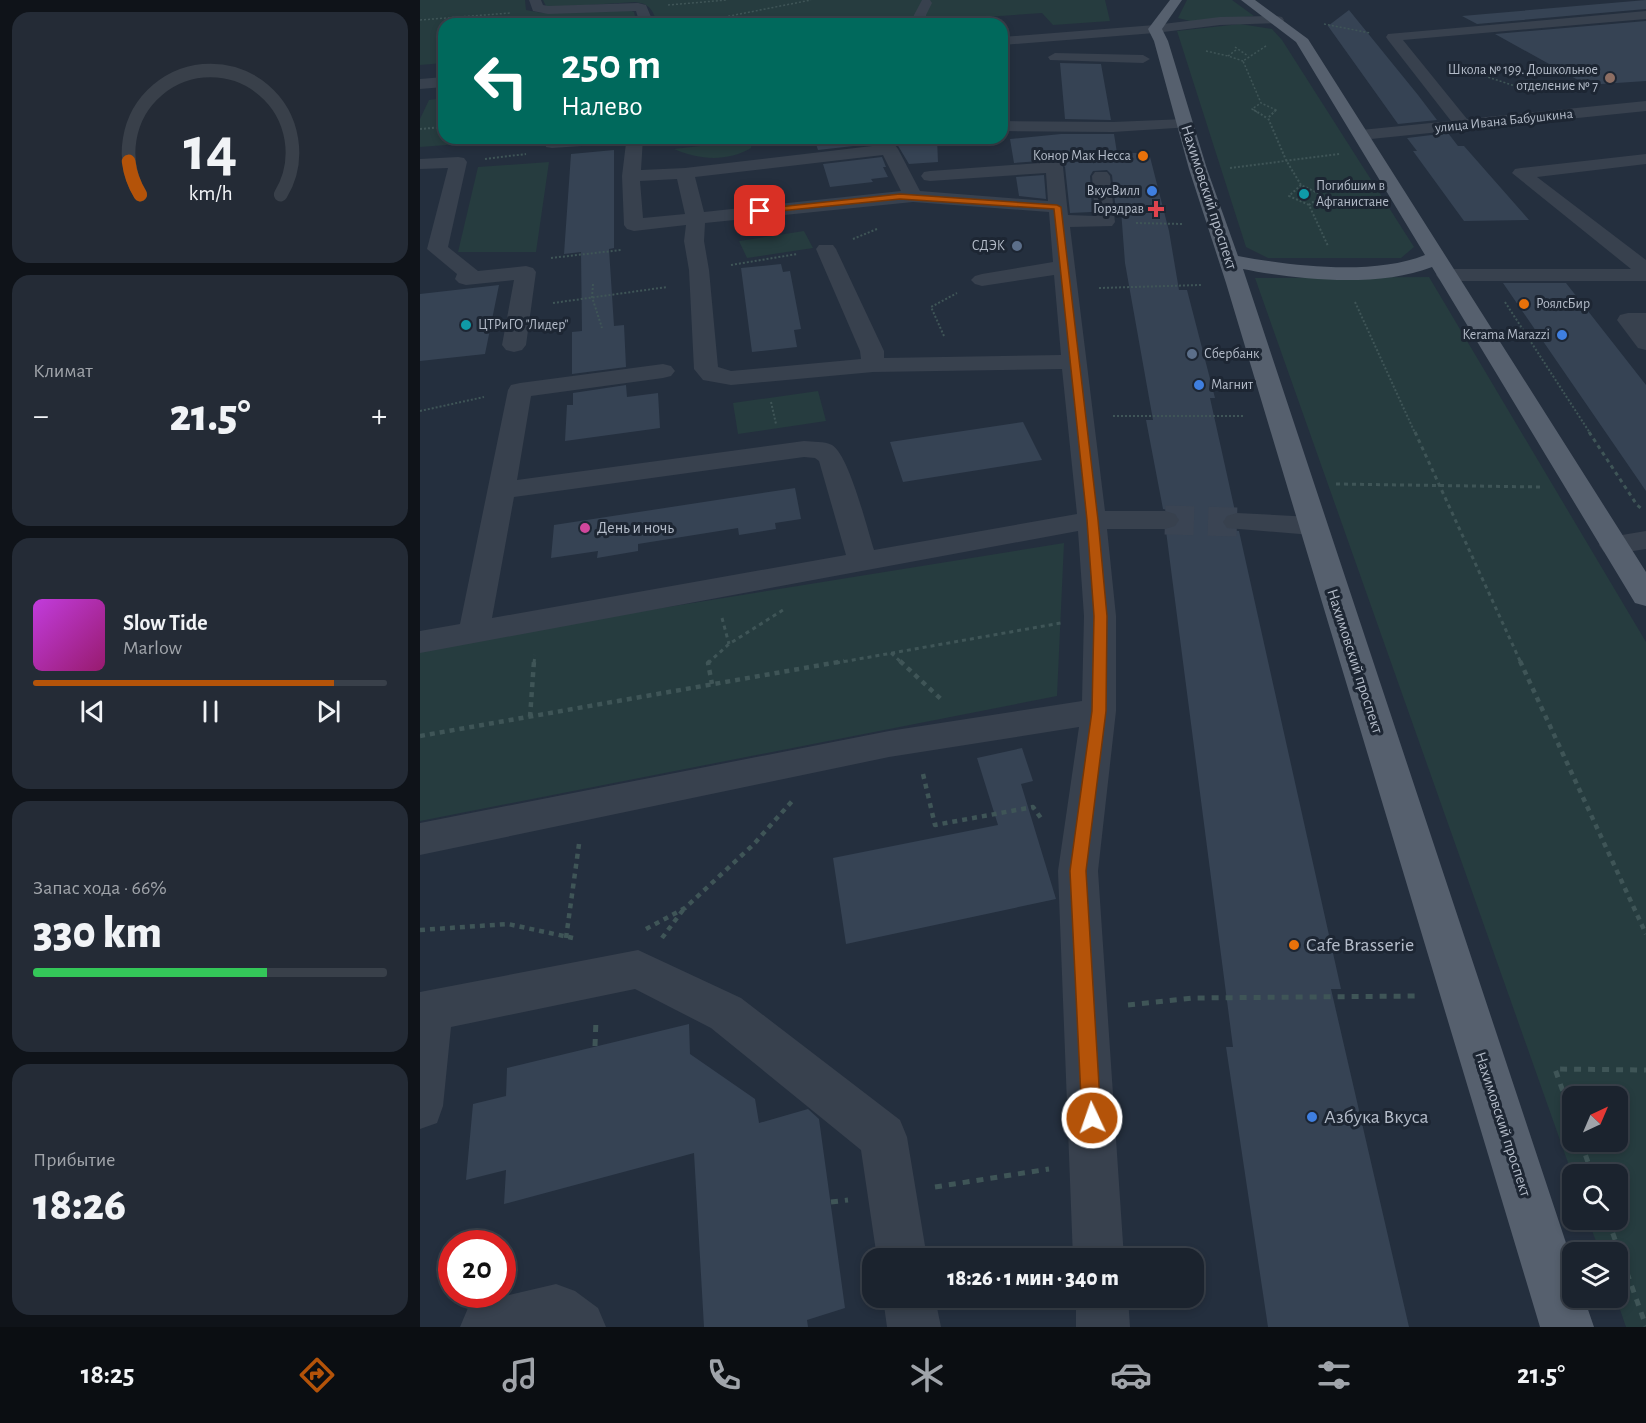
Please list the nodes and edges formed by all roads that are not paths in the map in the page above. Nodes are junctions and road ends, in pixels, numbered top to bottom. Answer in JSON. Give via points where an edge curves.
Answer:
{"nodes":[{"id":1,"x":535,"y":0,"type":"edge"},
{"id":2,"x":1176,"y":0,"type":"edge"},
{"id":3,"x":1247,"y":0,"type":"edge"},
{"id":4,"x":926,"y":3,"type":"dead end"},
{"id":5,"x":1646,"y":15,"type":"edge"},
{"id":6,"x":645,"y":18,"type":"edge"},
{"id":7,"x":920,"y":18,"type":"edge"},
{"id":8,"x":1277,"y":20,"type":"junction"},
{"id":9,"x":1155,"y":29,"type":"junction"},
{"id":10,"x":1008,"y":41,"type":"edge"},
{"id":11,"x":1044,"y":57,"type":"dead end"},
{"id":12,"x":1143,"y":59,"type":"dead end"},
{"id":13,"x":438,"y":82,"type":"edge"},
{"id":14,"x":420,"y":84,"type":"edge"},
{"id":15,"x":1646,"y":106,"type":"edge"},
{"id":16,"x":1624,"y":108,"type":"junction"},
{"id":17,"x":1646,"y":117,"type":"edge"},
{"id":18,"x":1463,"y":125,"type":"junction"},
{"id":19,"x":1008,"y":126,"type":"edge"},
{"id":20,"x":1187,"y":131,"type":"junction"},
{"id":21,"x":1361,"y":135,"type":"junction"},
{"id":22,"x":1111,"y":139,"type":"dead end"},
{"id":23,"x":634,"y":144,"type":"edge"},
{"id":24,"x":1637,"y":160,"type":"edge"},
{"id":25,"x":420,"y":164,"type":"edge"},
{"id":26,"x":1646,"y":171,"type":"edge"},
{"id":27,"x":685,"y":173,"type":"junction"},
{"id":28,"x":631,"y":176,"type":"junction"},
{"id":29,"x":930,"y":176,"type":"dead end"},
{"id":30,"x":1101,"y":176,"type":"dead end"},
{"id":31,"x":913,"y":196,"type":"junction"},
{"id":32,"x":1058,"y":214,"type":"junction"},
{"id":33,"x":696,"y":218,"type":"junction"},
{"id":34,"x":826,"y":249,"type":"dead end"},
{"id":35,"x":1229,"y":260,"type":"junction"},
{"id":36,"x":1441,"y":266,"type":"junction"},
{"id":37,"x":1063,"y":267,"type":"junction"},
{"id":38,"x":1646,"y":270,"type":"edge"},
{"id":39,"x":1646,"y":275,"type":"edge"},
{"id":40,"x":982,"y":280,"type":"road end"},
{"id":41,"x":1646,"y":321,"type":"edge"},
{"id":42,"x":1646,"y":343,"type":"edge"},
{"id":43,"x":514,"y":345,"type":"dead end"},
{"id":44,"x":1073,"y":362,"type":"junction"},
{"id":45,"x":873,"y":365,"type":"junction"},
{"id":46,"x":663,"y":371,"type":"dead end"},
{"id":47,"x":502,"y":490,"type":"junction"},
{"id":48,"x":1092,"y":520,"type":"junction"},
{"id":49,"x":1165,"y":520,"type":"tunnel mouth"},
{"id":50,"x":1237,"y":522,"type":"tunnel mouth"},
{"id":51,"x":1312,"y":526,"type":"junction"},
{"id":52,"x":1646,"y":540,"type":"edge"},
{"id":53,"x":1614,"y":544,"type":"junction"},
{"id":54,"x":863,"y":562,"type":"junction"},
{"id":55,"x":1646,"y":597,"type":"edge"},
{"id":56,"x":474,"y":632,"type":"junction"},
{"id":57,"x":420,"y":642,"type":"edge"},
{"id":58,"x":1099,"y":711,"type":"junction"},
{"id":59,"x":420,"y":839,"type":"edge"},
{"id":60,"x":426,"y":1012,"type":"edge"},
{"id":61,"x":420,"y":1106,"type":"edge"},
{"id":62,"x":900,"y":1248,"type":"edge"},
{"id":63,"x":1099,"y":1248,"type":"edge"},
{"id":64,"x":911,"y":1308,"type":"edge"},
{"id":65,"x":1102,"y":1308,"type":"edge"},
{"id":66,"x":487,"y":1327,"type":"edge"},
{"id":67,"x":579,"y":1327,"type":"edge"},
{"id":68,"x":914,"y":1327,"type":"edge"},
{"id":69,"x":1103,"y":1327,"type":"edge"},
{"id":70,"x":1567,"y":1327,"type":"edge"}],
"edges":[{"from":1,"to":6,"type":"street","via":[[538,8],[556,10],[628,5],[641,8]]},
{"from":2,"to":9,"type":"main road"},
{"from":3,"to":8,"type":"main road"},
{"from":4,"to":7,"type":"street"},
{"from":5,"to":18,"type":"street","via":[[1393,37]]},
{"from":8,"to":9,"type":"street","via":[[1220,21]]},
{"from":8,"to":21,"type":"main road","via":[[1301,39]]},
{"from":9,"to":10,"type":"street"},
{"from":9,"to":20,"type":"main road","name":"Нахимовский проспект"},
{"from":11,"to":12,"type":"street"},
{"from":13,"to":14,"type":"street"},
{"from":15,"to":16,"type":"street","name":"улица Ивана Бабушкина"},
{"from":16,"to":17,"type":"street"},
{"from":16,"to":18,"type":"street","name":"улица Ивана Бабушкина"},
{"from":18,"to":21,"type":"street","name":"улица Ивана Бабушкина"},
{"from":19,"to":20,"type":"street"},
{"from":20,"to":22,"type":"street"},
{"from":20,"to":35,"type":"main road","name":"Нахимовский проспект"},
{"from":21,"to":36,"type":"main road"},
{"from":23,"to":28,"type":"street"},
{"from":24,"to":26,"type":"street"},
{"from":24,"to":38,"type":"street","via":[[1521,173]]},
{"from":25,"to":43,"type":"street","via":[[458,162],[437,249],[468,272],[466,279],[526,272]]},
{"from":27,"to":28,"type":"street"},
{"from":27,"to":31,"type":"street","via":[[889,149]]},
{"from":27,"to":33,"type":"street"},
{"from":28,"to":33,"type":"street","via":[[634,225]]},
{"from":29,"to":32,"type":"street","via":[[1054,167]]},
{"from":30,"to":32,"type":"street","via":[[1105,222]]},
{"from":31,"to":32,"type":"street"},
{"from":31,"to":33,"type":"street","via":[[892,204]]},
{"from":32,"to":37,"type":"street"},
{"from":33,"to":45,"type":"street","via":[[694,241],[707,370],[712,375],[722,378]]},
{"from":34,"to":45,"type":"street","via":[[872,351]]},
{"from":35,"to":36,"type":"main road","via":[[1270,268],[1340,271]]},
{"from":35,"to":51,"type":"main road","name":"Нахимовский проспект"},
{"from":36,"to":39,"type":"street","via":[[1487,275]]},
{"from":36,"to":53,"type":"main road"},
{"from":37,"to":40,"type":"street"},
{"from":37,"to":44,"type":"street"},
{"from":41,"to":42,"type":"street","via":[[1628,320]]},
{"from":44,"to":45,"type":"street"},
{"from":44,"to":48,"type":"street"},
{"from":46,"to":47,"type":"street","via":[[519,390]]},
{"from":47,"to":54,"type":"street","via":[[816,449],[830,456]]},
{"from":47,"to":56,"type":"street"},
{"from":48,"to":49,"type":"street"},
{"from":48,"to":54,"type":"street"},
{"from":48,"to":58,"type":"street","via":[[1100,616]]},
{"from":50,"to":51,"type":"street"},
{"from":51,"to":70,"type":"main road","name":"Нахимовский проспект"},
{"from":52,"to":53,"type":"street"},
{"from":53,"to":55,"type":"main road"},
{"from":54,"to":56,"type":"street"},
{"from":56,"to":57,"type":"street"},
{"from":58,"to":59,"type":"street","via":[[915,739]]},
{"from":58,"to":63,"type":"street","via":[[1078,871]]},
{"from":60,"to":61,"type":"street"},
{"from":60,"to":62,"type":"street","via":[[638,969],[726,1013],[883,1137]]},
{"from":64,"to":68,"type":"street"},
{"from":65,"to":69,"type":"street"},
{"from":66,"to":67,"type":"street","via":[[556,1310]]}]}
